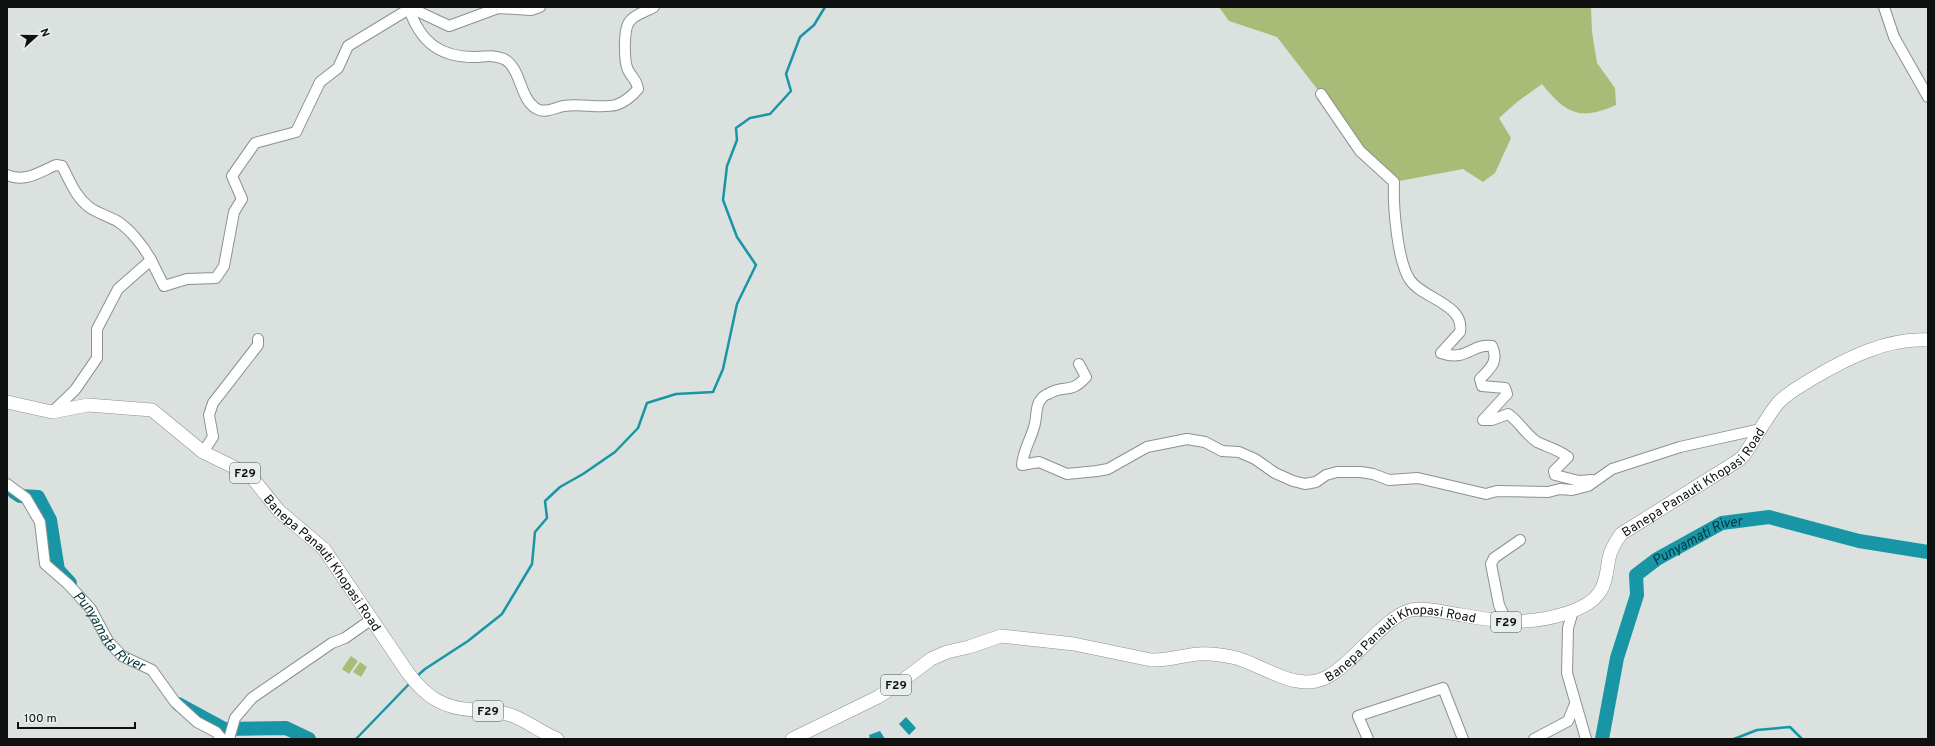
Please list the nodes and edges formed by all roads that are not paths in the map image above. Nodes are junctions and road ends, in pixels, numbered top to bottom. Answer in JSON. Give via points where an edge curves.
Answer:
{"nodes":[{"id":1,"x":540,"y":7,"type":"edge"},
{"id":2,"x":654,"y":7,"type":"edge"},
{"id":3,"x":1884,"y":7,"type":"edge"},
{"id":4,"x":409,"y":9,"type":"junction"},
{"id":5,"x":1321,"y":94,"type":"dead end"},
{"id":6,"x":1928,"y":97,"type":"edge"},
{"id":7,"x":7,"y":174,"type":"edge"},
{"id":8,"x":151,"y":260,"type":"junction"},
{"id":9,"x":258,"y":339,"type":"dead end"},
{"id":10,"x":1928,"y":340,"type":"edge"},
{"id":11,"x":1079,"y":364,"type":"dead end"},
{"id":12,"x":7,"y":402,"type":"edge"},
{"id":13,"x":52,"y":412,"type":"junction"},
{"id":14,"x":1760,"y":429,"type":"junction"},
{"id":15,"x":203,"y":452,"type":"junction"},
{"id":16,"x":1596,"y":480,"type":"junction"},
{"id":17,"x":7,"y":484,"type":"edge"},
{"id":18,"x":1520,"y":540,"type":"dead end"},
{"id":19,"x":1573,"y":611,"type":"junction"},
{"id":20,"x":372,"y":619,"type":"junction"},
{"id":21,"x":1507,"y":622,"type":"junction"},
{"id":22,"x":1575,"y":704,"type":"junction"},
{"id":23,"x":227,"y":738,"type":"edge"},
{"id":24,"x":557,"y":739,"type":"edge"},
{"id":25,"x":792,"y":739,"type":"edge"},
{"id":26,"x":1368,"y":739,"type":"edge"},
{"id":27,"x":1463,"y":739,"type":"edge"},
{"id":28,"x":1534,"y":739,"type":"edge"},
{"id":29,"x":1586,"y":739,"type":"edge"}],
"edges":[{"from":1,"to":4,"type":"street","via":[[531,10],[498,8],[449,26]]},
{"from":2,"to":4,"type":"street","via":[[636,15],[629,22],[625,32],[626,63],[628,71],[637,82],[638,89],[632,96],[616,105],[565,106],[546,111],[537,110],[529,101],[516,72],[506,60],[494,55],[451,56],[426,41]]},
{"from":3,"to":6,"type":"street","via":[[1894,36]]},
{"from":4,"to":8,"type":"street","via":[[348,46],[338,68],[320,82],[296,132],[255,143],[232,176],[242,199],[234,212],[224,266],[216,278],[187,279],[164,286]]},
{"from":5,"to":16,"type":"street","via":[[1360,152],[1394,182],[1393,198],[1399,244],[1409,279],[1417,289],[1448,307],[1456,315],[1460,332],[1441,353],[1452,357],[1486,345],[1492,346],[1496,354],[1493,367],[1480,378],[1480,383],[1482,386],[1505,388],[1507,394],[1483,420],[1492,420],[1508,414],[1537,442],[1568,457],[1554,471],[1555,474],[1568,480]]},
{"from":7,"to":8,"type":"street","via":[[23,179],[56,165],[62,166],[81,200],[123,225]]},
{"from":8,"to":13,"type":"street","via":[[118,288],[97,329],[97,358],[75,390]]},
{"from":9,"to":15,"type":"street","via":[[258,345],[213,403],[208,415],[214,437]]},
{"from":10,"to":14,"type":"main road","name":"Banepa Panauti Khopasi Road","number":"F29","via":[[1912,340],[1882,346],[1839,364],[1787,395]]},
{"from":11,"to":16,"type":"street","via":[[1086,377],[1075,388],[1055,390],[1046,394],[1040,401],[1035,425],[1023,452],[1022,465],[1039,462],[1067,474],[1097,471],[1108,469],[1147,447],[1187,439],[1205,442],[1222,451],[1239,452],[1275,473],[1305,484],[1337,472],[1361,472],[1389,480],[1418,478],[1486,494],[1572,490],[1588,486]]},
{"from":12,"to":13,"type":"main road","name":"Banepa Panauti Khopasi Road","number":"F29"},
{"from":13,"to":15,"type":"main road","name":"Banepa Panauti Khopasi Road","number":"F29","via":[[88,405],[152,410]]},
{"from":14,"to":16,"type":"street","via":[[1680,446],[1612,469]]},
{"from":14,"to":19,"type":"main road","name":"Banepa Panauti Khopasi Road","number":"F29","via":[[1739,460],[1621,534],[1609,556],[1601,590],[1588,603]]},
{"from":15,"to":20,"type":"main road","name":"Banepa Panauti Khopasi Road","number":"F29","via":[[250,475],[278,511],[324,549]]},
{"from":17,"to":23,"type":"street","via":[[26,498],[40,522],[45,564],[91,609],[108,642],[122,656],[152,670],[175,702],[197,722]]},
{"from":18,"to":21,"type":"street","via":[[1494,558],[1491,564],[1499,605]]},
{"from":19,"to":21,"type":"main road","name":"Banepa Panauti Khopasi Road","number":"F29","via":[[1551,618]]},
{"from":19,"to":22,"type":"street","via":[[1568,628],[1568,673]]},
{"from":20,"to":23,"type":"street","via":[[252,698],[235,718]]},
{"from":20,"to":24,"type":"main road","name":"Banepa Panauti Khopasi Road","number":"F29","via":[[418,687],[432,699],[462,709],[510,715]]},
{"from":21,"to":25,"type":"main road","name":"Banepa Panauti Khopasi Road","number":"F29","via":[[1410,610],[1382,629],[1343,667],[1326,678],[1307,682],[1280,677],[1234,657],[1215,654],[1151,660],[1074,644],[1001,636],[931,659],[878,697]]},
{"from":22,"to":28,"type":"street","via":[[1568,721]]},
{"from":22,"to":29,"type":"street"},
{"from":26,"to":27,"type":"street","via":[[1358,716],[1443,688]]}]}
